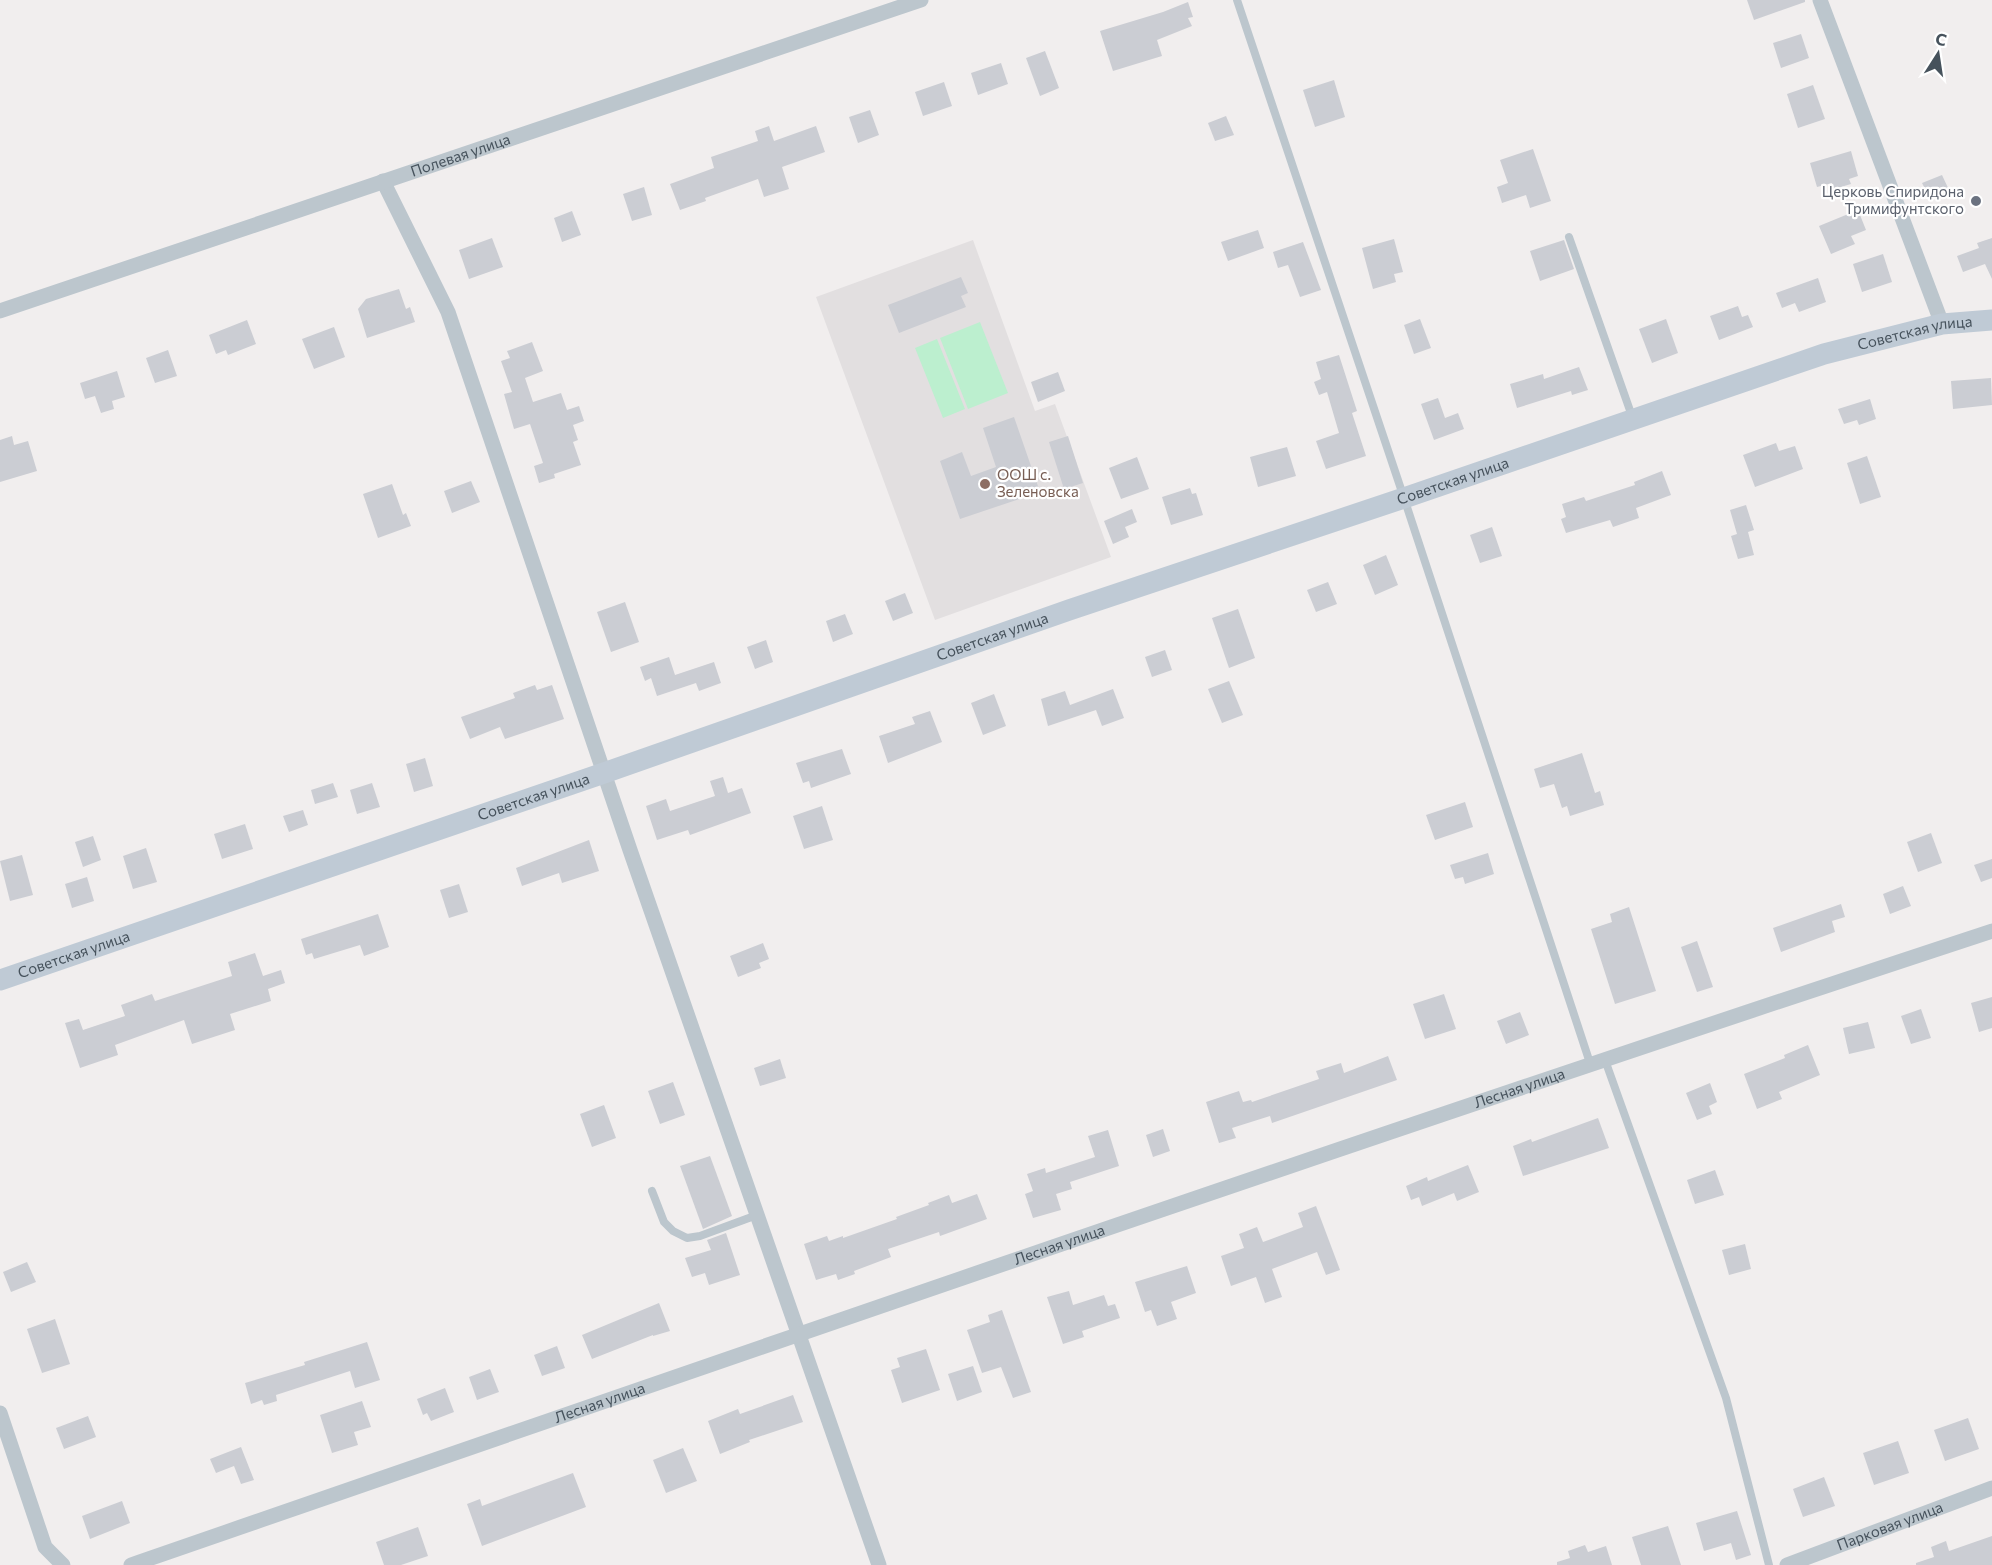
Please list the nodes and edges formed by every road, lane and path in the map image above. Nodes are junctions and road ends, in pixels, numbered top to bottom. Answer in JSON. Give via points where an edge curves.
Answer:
{"nodes":[{"id":1,"x":921,"y":0,"type":"edge"},
{"id":2,"x":1237,"y":0,"type":"edge"},
{"id":3,"x":1820,"y":0,"type":"edge"},
{"id":4,"x":383,"y":181,"type":"junction"},
{"id":5,"x":1569,"y":237,"type":"dead end"},
{"id":6,"x":0,"y":311,"type":"edge"},
{"id":7,"x":1992,"y":320,"type":"edge"},
{"id":8,"x":1942,"y":324,"type":"junction"},
{"id":9,"x":1634,"y":420,"type":"junction"},
{"id":10,"x":1404,"y":498,"type":"junction"},
{"id":11,"x":604,"y":773,"type":"junction"},
{"id":12,"x":1992,"y":931,"type":"edge"},
{"id":13,"x":0,"y":980,"type":"edge"},
{"id":14,"x":1605,"y":1058,"type":"junction"},
{"id":15,"x":1590,"y":1063,"type":"junction"},
{"id":16,"x":652,"y":1191,"type":"dead end"},
{"id":17,"x":758,"y":1215,"type":"junction"},
{"id":18,"x":799,"y":1334,"type":"junction"},
{"id":19,"x":0,"y":1413,"type":"edge"},
{"id":20,"x":1992,"y":1488,"type":"edge"},
{"id":21,"x":63,"y":1565,"type":"edge"},
{"id":22,"x":131,"y":1565,"type":"edge"},
{"id":23,"x":879,"y":1565,"type":"edge"},
{"id":24,"x":1769,"y":1565,"type":"edge"},
{"id":25,"x":1787,"y":1565,"type":"edge"}],
"edges":[{"from":1,"to":4,"type":"street","name":"Полевая улица"},
{"from":2,"to":10,"type":"lane"},
{"from":3,"to":8,"type":"street"},
{"from":4,"to":6,"type":"street","name":"Полевая улица"},
{"from":4,"to":11,"type":"street","via":[[448,312]]},
{"from":5,"to":9,"type":"lane"},
{"from":7,"to":8,"type":"street","name":"Советская улица"},
{"from":8,"to":9,"type":"street","name":"Советская улица","via":[[1824,354]]},
{"from":9,"to":10,"type":"street","name":"Советская улица"},
{"from":10,"to":11,"type":"street","name":"Советская улица"},
{"from":10,"to":15,"type":"lane"},
{"from":11,"to":13,"type":"street","name":"Советская улица"},
{"from":11,"to":17,"type":"street"},
{"from":12,"to":14,"type":"street","name":"Лесная улица"},
{"from":14,"to":15,"type":"street","name":"Лесная улица"},
{"from":14,"to":24,"type":"lane","via":[[1726,1398]]},
{"from":15,"to":18,"type":"street","name":"Лесная улица"},
{"from":16,"to":17,"type":"lane","via":[[664,1222],[687,1238]]},
{"from":17,"to":18,"type":"street"},
{"from":18,"to":22,"type":"street","name":"Лесная улица"},
{"from":18,"to":23,"type":"street"},
{"from":19,"to":21,"type":"street","via":[[45,1547]]},
{"from":20,"to":25,"type":"street","name":"Парковая улица"}]}
